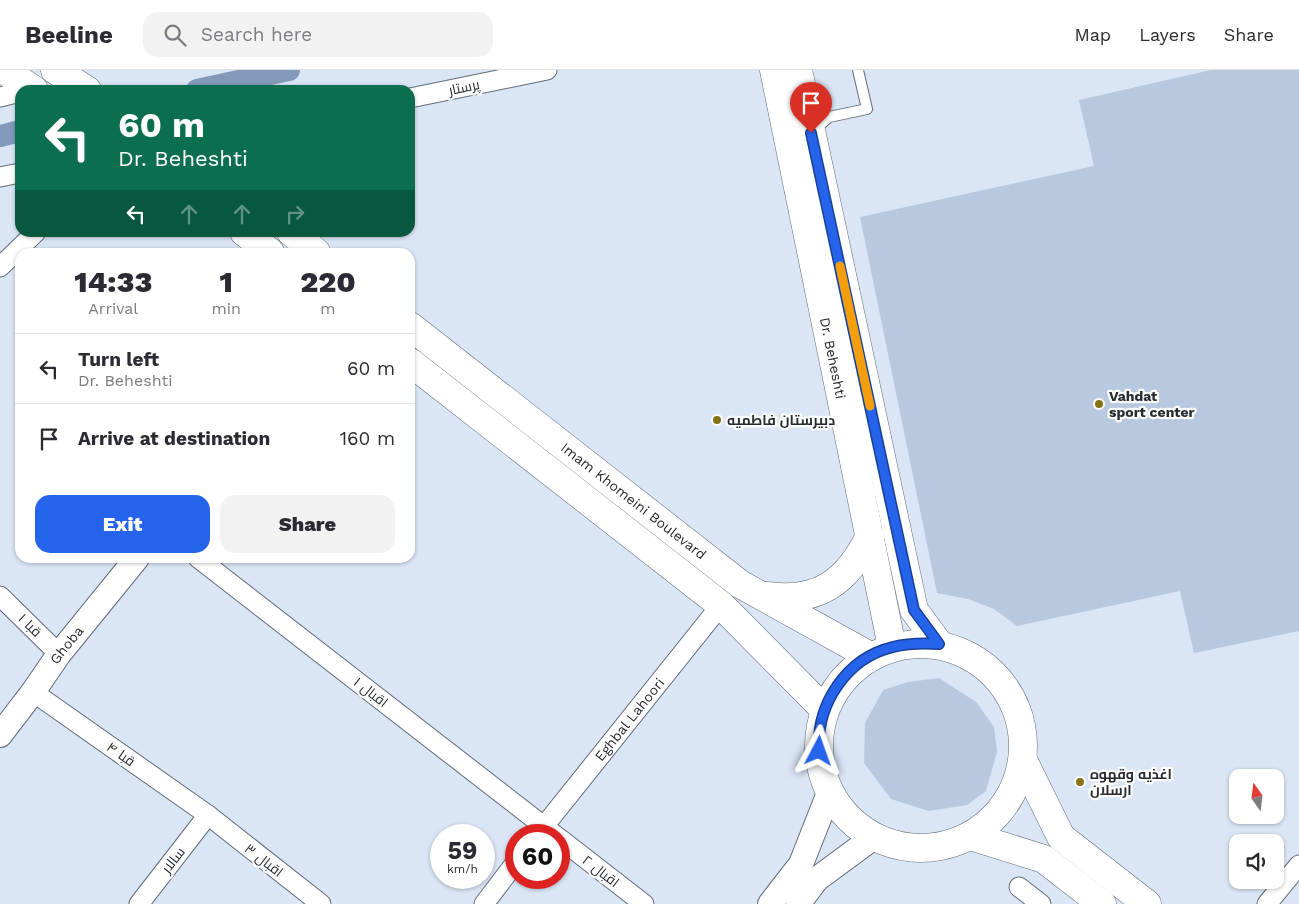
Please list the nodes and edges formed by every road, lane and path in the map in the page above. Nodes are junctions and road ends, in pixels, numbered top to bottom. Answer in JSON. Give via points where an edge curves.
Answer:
{"nodes":[{"id":1,"x":4,"y":70,"type":"edge"},
{"id":2,"x":55,"y":70,"type":"edge"},
{"id":3,"x":547,"y":70,"type":"edge"},
{"id":4,"x":774,"y":70,"type":"edge"},
{"id":5,"x":798,"y":70,"type":"edge"},
{"id":6,"x":858,"y":70,"type":"edge"},
{"id":7,"x":23,"y":85,"type":"edge"},
{"id":8,"x":79,"y":85,"type":"edge"},
{"id":9,"x":15,"y":93,"type":"edge"},
{"id":10,"x":0,"y":97,"type":"edge"},
{"id":11,"x":415,"y":97,"type":"edge"},
{"id":12,"x":811,"y":133,"type":"junction"},
{"id":13,"x":15,"y":173,"type":"edge"},
{"id":14,"x":0,"y":177,"type":"edge"},
{"id":15,"x":31,"y":237,"type":"edge"},
{"id":16,"x":250,"y":237,"type":"edge"},
{"id":17,"x":297,"y":237,"type":"edge"},
{"id":18,"x":20,"y":248,"type":"edge"},
{"id":19,"x":265,"y":248,"type":"edge"},
{"id":20,"x":311,"y":248,"type":"edge"},
{"id":21,"x":15,"y":252,"type":"edge"},
{"id":22,"x":0,"y":267,"type":"edge"},
{"id":23,"x":415,"y":330,"type":"edge"},
{"id":24,"x":415,"y":366,"type":"edge"},
{"id":25,"x":870,"y":536,"type":"junction"},
{"id":26,"x":133,"y":563,"type":"edge"},
{"id":27,"x":204,"y":563,"type":"edge"},
{"id":28,"x":762,"y":595,"type":"junction"},
{"id":29,"x":0,"y":596,"type":"edge"},
{"id":30,"x":721,"y":605,"type":"junction"},
{"id":31,"x":939,"y":644,"type":"junction"},
{"id":32,"x":881,"y":652,"type":"junction"},
{"id":33,"x":59,"y":654,"type":"junction"},
{"id":34,"x":33,"y":692,"type":"junction"},
{"id":35,"x":824,"y":708,"type":"junction"},
{"id":36,"x":0,"y":735,"type":"edge"},
{"id":37,"x":1023,"y":760,"type":"junction"},
{"id":38,"x":829,"y":793,"type":"junction"},
{"id":39,"x":208,"y":815,"type":"junction"},
{"id":40,"x":538,"y":824,"type":"edge"},
{"id":41,"x":556,"y":824,"type":"edge"},
{"id":42,"x":970,"y":836,"type":"junction"},
{"id":43,"x":874,"y":837,"type":"junction"},
{"id":44,"x":570,"y":849,"type":"edge"},
{"id":45,"x":1299,"y":865,"type":"edge"},
{"id":46,"x":505,"y":876,"type":"edge"},
{"id":47,"x":1019,"y":887,"type":"dead end"},
{"id":48,"x":139,"y":904,"type":"edge"},
{"id":49,"x":321,"y":904,"type":"edge"},
{"id":50,"x":484,"y":904,"type":"edge"},
{"id":51,"x":644,"y":904,"type":"edge"},
{"id":52,"x":770,"y":904,"type":"edge"},
{"id":53,"x":798,"y":904,"type":"edge"},
{"id":54,"x":1041,"y":904,"type":"edge"},
{"id":55,"x":1102,"y":904,"type":"edge"},
{"id":56,"x":1147,"y":904,"type":"edge"},
{"id":57,"x":1267,"y":904,"type":"edge"}],
"edges":[{"from":1,"to":7,"type":"main road"},
{"from":2,"to":8,"type":"main road"},
{"from":3,"to":11,"type":"street","name":"پرستار"},
{"from":4,"to":25,"type":"main road","name":"Dr. Beheshti"},
{"from":5,"to":12,"type":"main road","name":"Dr. Beheshti"},
{"from":6,"to":12,"type":"lane","via":[[867,109],[829,117]]},
{"from":9,"to":10,"type":"street"},
{"from":12,"to":31,"type":"main road","name":"Dr. Beheshti","via":[[914,610]]},
{"from":13,"to":14,"type":"street"},
{"from":15,"to":18,"type":"street"},
{"from":16,"to":19,"type":"main road"},
{"from":17,"to":20,"type":"main road"},
{"from":21,"to":22,"type":"street"},
{"from":23,"to":28,"type":"main road","name":"Imam Khomeini Boulevard","via":[[740,584]]},
{"from":24,"to":30,"type":"main road","name":"Imam Khomeini Boulevard"},
{"from":25,"to":28,"type":"main road","via":[[846,574],[828,587],[784,598]]},
{"from":25,"to":32,"type":"main road","name":"Dr. Beheshti"},
{"from":26,"to":33,"type":"street","name":"Ghoba"},
{"from":27,"to":40,"type":"street","name":"اقبال ۱"},
{"from":28,"to":32,"type":"main road","name":"Imam Khomeini Boulevard"},
{"from":29,"to":33,"type":"street","name":"قبا ۱"},
{"from":30,"to":35,"type":"main road","name":"Imam Khomeini Boulevard"},
{"from":30,"to":41,"type":"street","name":"Eghbal Lahoori"},
{"from":31,"to":32,"type":"main road","via":[[916,643]]},
{"from":31,"to":37,"type":"main road","via":[[969,655],[994,673],[1004,686],[1013,699],[1023,729]]},
{"from":32,"to":35,"type":"main road","via":[[851,670],[835,688]]},
{"from":33,"to":34,"type":"street","name":"Ghoba"},
{"from":34,"to":36,"type":"street","name":"Ghoba"},
{"from":34,"to":39,"type":"street","name":"قبا ۴"},
{"from":35,"to":38,"type":"main road","via":[[818,747]]},
{"from":37,"to":42,"type":"main road","via":[[1017,783],[1005,804]]},
{"from":37,"to":56,"type":"main road","via":[[1061,837]]},
{"from":38,"to":43,"type":"main road","via":[[848,818]]},
{"from":38,"to":52,"type":"street","via":[[801,864]]},
{"from":39,"to":48,"type":"street","name":"سالار"},
{"from":39,"to":49,"type":"street","name":"اقبال ۳"},
{"from":42,"to":43,"type":"main road","via":[[946,845],[922,848],[897,846]]},
{"from":42,"to":55,"type":"main road","via":[[1044,859]]},
{"from":43,"to":53,"type":"street","via":[[817,879]]},
{"from":44,"to":51,"type":"street","name":"اقبال ۲"},
{"from":45,"to":57,"type":"street"},
{"from":46,"to":50,"type":"street"},
{"from":47,"to":54,"type":"street"}]}
